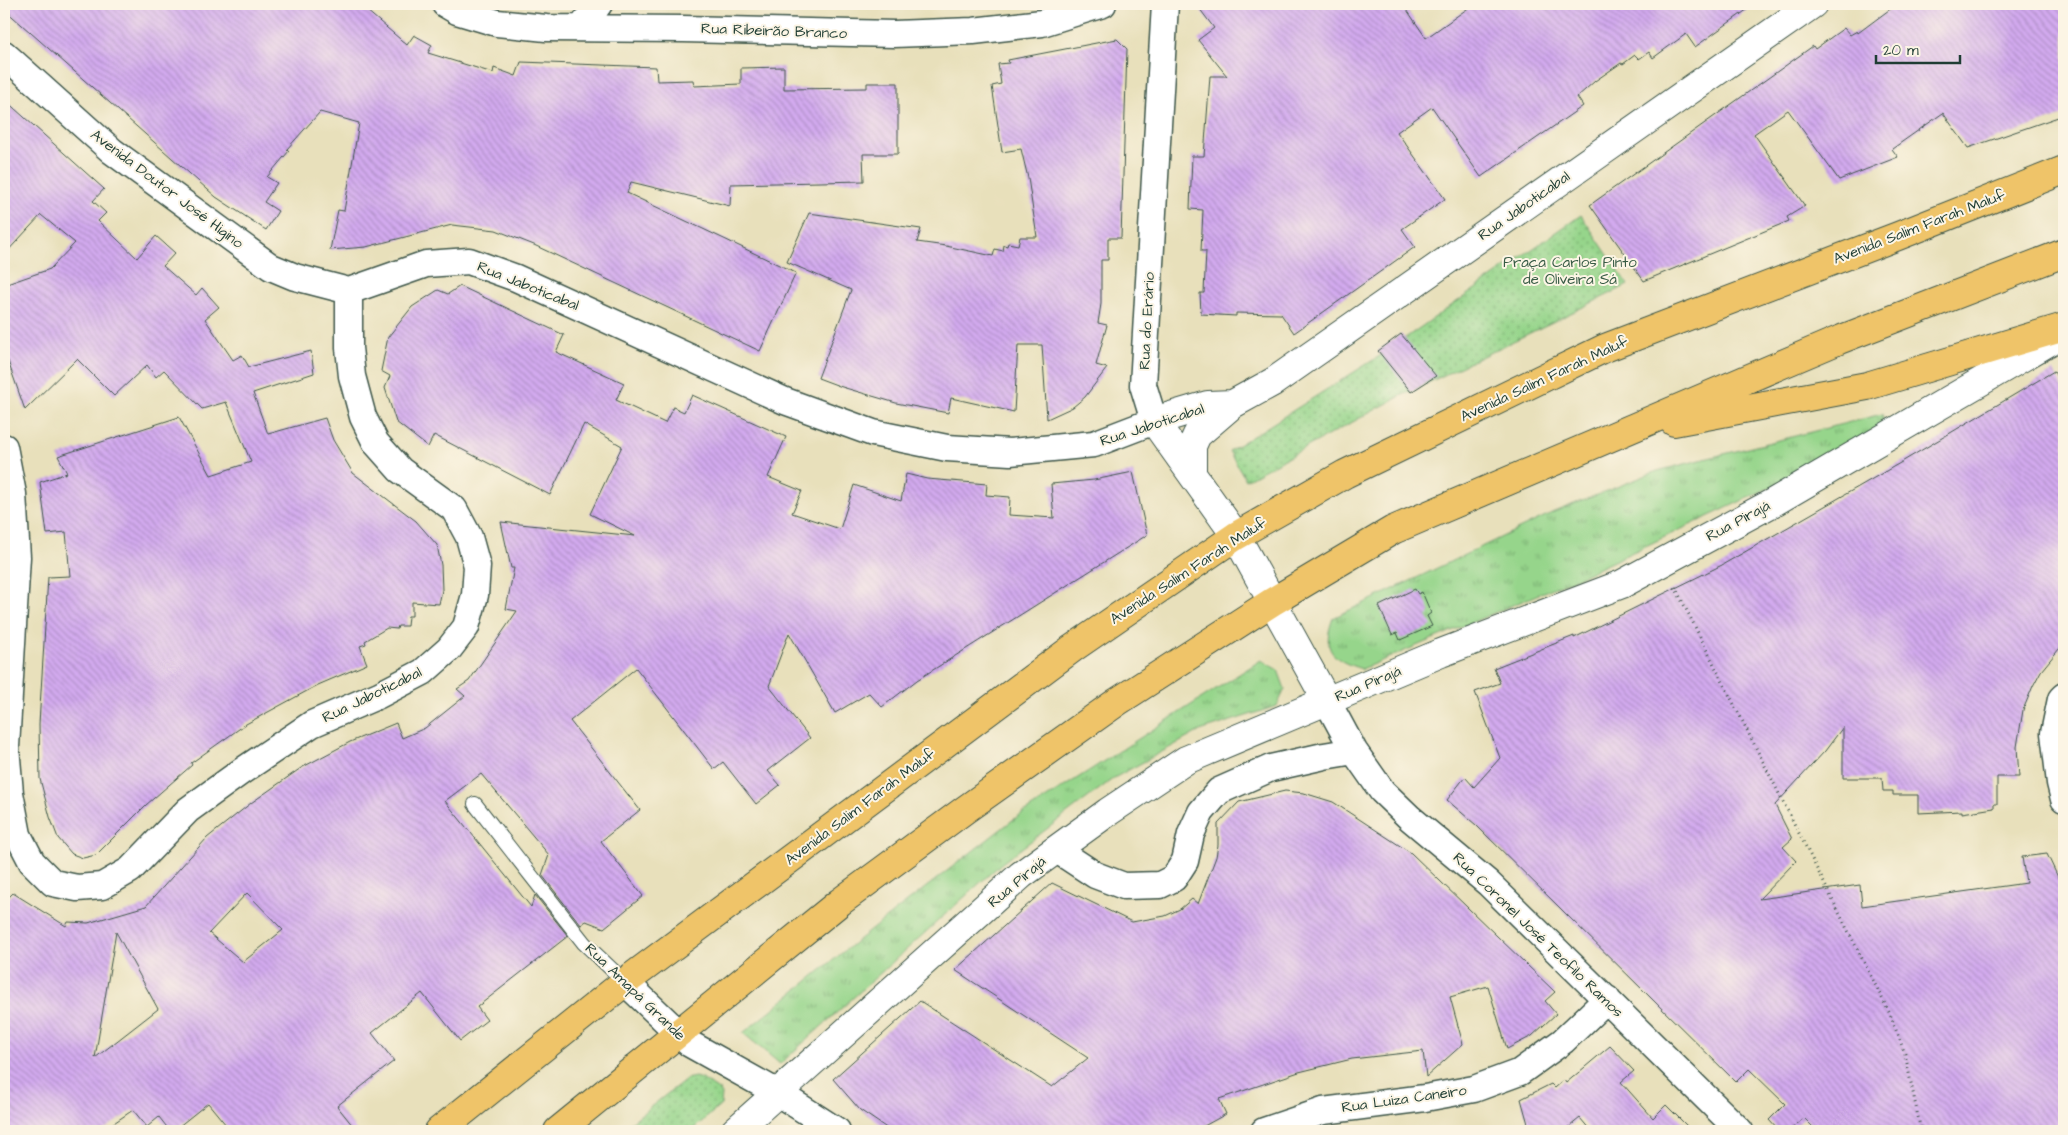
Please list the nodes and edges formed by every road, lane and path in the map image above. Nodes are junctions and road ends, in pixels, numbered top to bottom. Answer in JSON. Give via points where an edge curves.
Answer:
{"nodes":[{"id":1,"x":445,"y":4,"type":"edge"},
{"id":2,"x":599,"y":4,"type":"edge"},
{"id":3,"x":1103,"y":4,"type":"edge"},
{"id":4,"x":1165,"y":4,"type":"edge"},
{"id":5,"x":1813,"y":4,"type":"edge"},
{"id":6,"x":581,"y":28,"type":"junction"},
{"id":7,"x":4,"y":54,"type":"edge"},
{"id":8,"x":2064,"y":170,"type":"edge"},
{"id":9,"x":2064,"y":253,"type":"edge"},
{"id":10,"x":349,"y":291,"type":"junction"},
{"id":11,"x":2064,"y":328,"type":"edge"},
{"id":12,"x":2064,"y":333,"type":"edge"},
{"id":13,"x":1233,"y":404,"type":"junction"},
{"id":14,"x":1154,"y":421,"type":"junction"},
{"id":15,"x":1621,"y":432,"type":"junction"},
{"id":16,"x":4,"y":446,"type":"edge"},
{"id":17,"x":1192,"y":474,"type":"junction"},
{"id":18,"x":1236,"y":536,"type":"junction"},
{"id":19,"x":1663,"y":562,"type":"junction"},
{"id":20,"x":1272,"y":602,"type":"junction"},
{"id":21,"x":2064,"y":696,"type":"edge"},
{"id":22,"x":1327,"y":701,"type":"junction"},
{"id":23,"x":1354,"y":751,"type":"junction"},
{"id":24,"x":2064,"y":799,"type":"edge"},
{"id":25,"x":475,"y":804,"type":"dead end"},
{"id":26,"x":1057,"y":850,"type":"junction"},
{"id":27,"x":625,"y":982,"type":"junction"},
{"id":28,"x":1607,"y":999,"type":"junction"},
{"id":29,"x":679,"y":1034,"type":"junction"},
{"id":30,"x":778,"y":1093,"type":"junction"},
{"id":31,"x":439,"y":1131,"type":"edge"},
{"id":32,"x":558,"y":1131,"type":"edge"},
{"id":33,"x":735,"y":1131,"type":"edge"},
{"id":34,"x":837,"y":1131,"type":"edge"},
{"id":35,"x":1264,"y":1131,"type":"edge"},
{"id":36,"x":1740,"y":1131,"type":"edge"},
{"id":37,"x":1921,"y":1131,"type":"edge"}],
"edges":[{"from":1,"to":6,"type":"street","name":"Rua Ribeirão Branco","via":[[457,11],[497,22]]},
{"from":2,"to":6,"type":"street"},
{"from":3,"to":6,"type":"street","name":"Rua Ribeirão Branco","via":[[1042,23],[973,31],[894,34]]},
{"from":4,"to":14,"type":"street","name":"Rua do Erário","via":[[1143,385]]},
{"from":5,"to":13,"type":"street","name":"Rua Jaboticabal","via":[[1273,382]]},
{"from":7,"to":10,"type":"street","name":"Avenida Doutor José Higino","via":[[112,151],[271,267],[295,278]]},
{"from":8,"to":18,"type":"highway","name":"Avenida Salim Farah Maluf","via":[[1605,348],[1345,474]]},
{"from":9,"to":15,"type":"highway","via":[[1840,340]]},
{"from":10,"to":14,"type":"street","name":"Rua Jaboticabal","via":[[426,264],[469,261],[533,286],[785,401],[873,433],[947,448],[1010,452],[1094,444]]},
{"from":10,"to":16,"type":"street","name":"Rua Jaboticabal","via":[[352,376],[363,417],[376,443],[400,470],[454,509],[469,537],[477,566],[475,594],[466,627],[449,649],[423,672],[312,724],[188,810],[130,870],[102,886],[77,888],[53,883],[32,862],[18,835],[6,747],[18,557],[13,494]]},
{"from":11,"to":15,"type":"highway","via":[[1866,386]]},
{"from":12,"to":19,"type":"street","name":"Rua Pirajá","via":[[1774,502]]},
{"from":13,"to":14,"type":"street","name":"Rua Jaboticabal","via":[[1208,406]]},
{"from":13,"to":17,"type":"street","name":"Rua Jaboticabal","via":[[1197,435],[1192,446]]},
{"from":14,"to":17,"type":"street","name":"Rua do Erário"},
{"from":15,"to":20,"type":"highway","via":[[1393,530]]},
{"from":17,"to":18,"type":"street","name":"Rua do Erário"},
{"from":18,"to":20,"type":"street","name":"Rua do Erário"},
{"from":18,"to":27,"type":"highway","name":"Avenida Salim Farah Maluf","via":[[1073,648]]},
{"from":19,"to":22,"type":"street","name":"Rua Pirajá","via":[[1622,584],[1440,653]]},
{"from":19,"to":37,"type":"path","via":[[1890,1014],[1905,1054]]},
{"from":20,"to":22,"type":"street","name":"Rua Coronel José Teofilo Ramos"},
{"from":20,"to":29,"type":"highway","via":[[1117,702],[958,815],[840,902]]},
{"from":21,"to":24,"type":"street","via":[[2054,734]]},
{"from":22,"to":23,"type":"street","name":"Rua Coronel José Teofilo Ramos"},
{"from":22,"to":26,"type":"street","name":"Rua Pirajá","via":[[1186,760]]},
{"from":23,"to":26,"type":"street","via":[[1271,768],[1219,791],[1202,812],[1191,834],[1185,861],[1174,878],[1160,885],[1124,886],[1095,875]]},
{"from":23,"to":28,"type":"street","name":"Rua Coronel José Teofilo Ramos","via":[[1382,791],[1488,883]]},
{"from":25,"to":27,"type":"lane","name":"Rua Amapá Grande","via":[[584,943]]},
{"from":26,"to":30,"type":"street","name":"Rua Pirajá","via":[[1021,875]]},
{"from":27,"to":29,"type":"street","name":"Rua Amapá Grande"},
{"from":27,"to":31,"type":"highway","name":"Avenida Salim Farah Maluf"},
{"from":28,"to":35,"type":"street","name":"Rua Luiza Caneiro","via":[[1563,1042],[1520,1072],[1474,1089],[1323,1111]]},
{"from":28,"to":36,"type":"street","name":"Rua Coronel José Teofilo Ramos"},
{"from":29,"to":30,"type":"street","name":"Rua Amapá Grande","via":[[690,1044]]},
{"from":29,"to":32,"type":"highway"},
{"from":30,"to":33,"type":"street","name":"Rua Pirajá"},
{"from":30,"to":34,"type":"street","name":"Rua Amapá Grande"}]}
